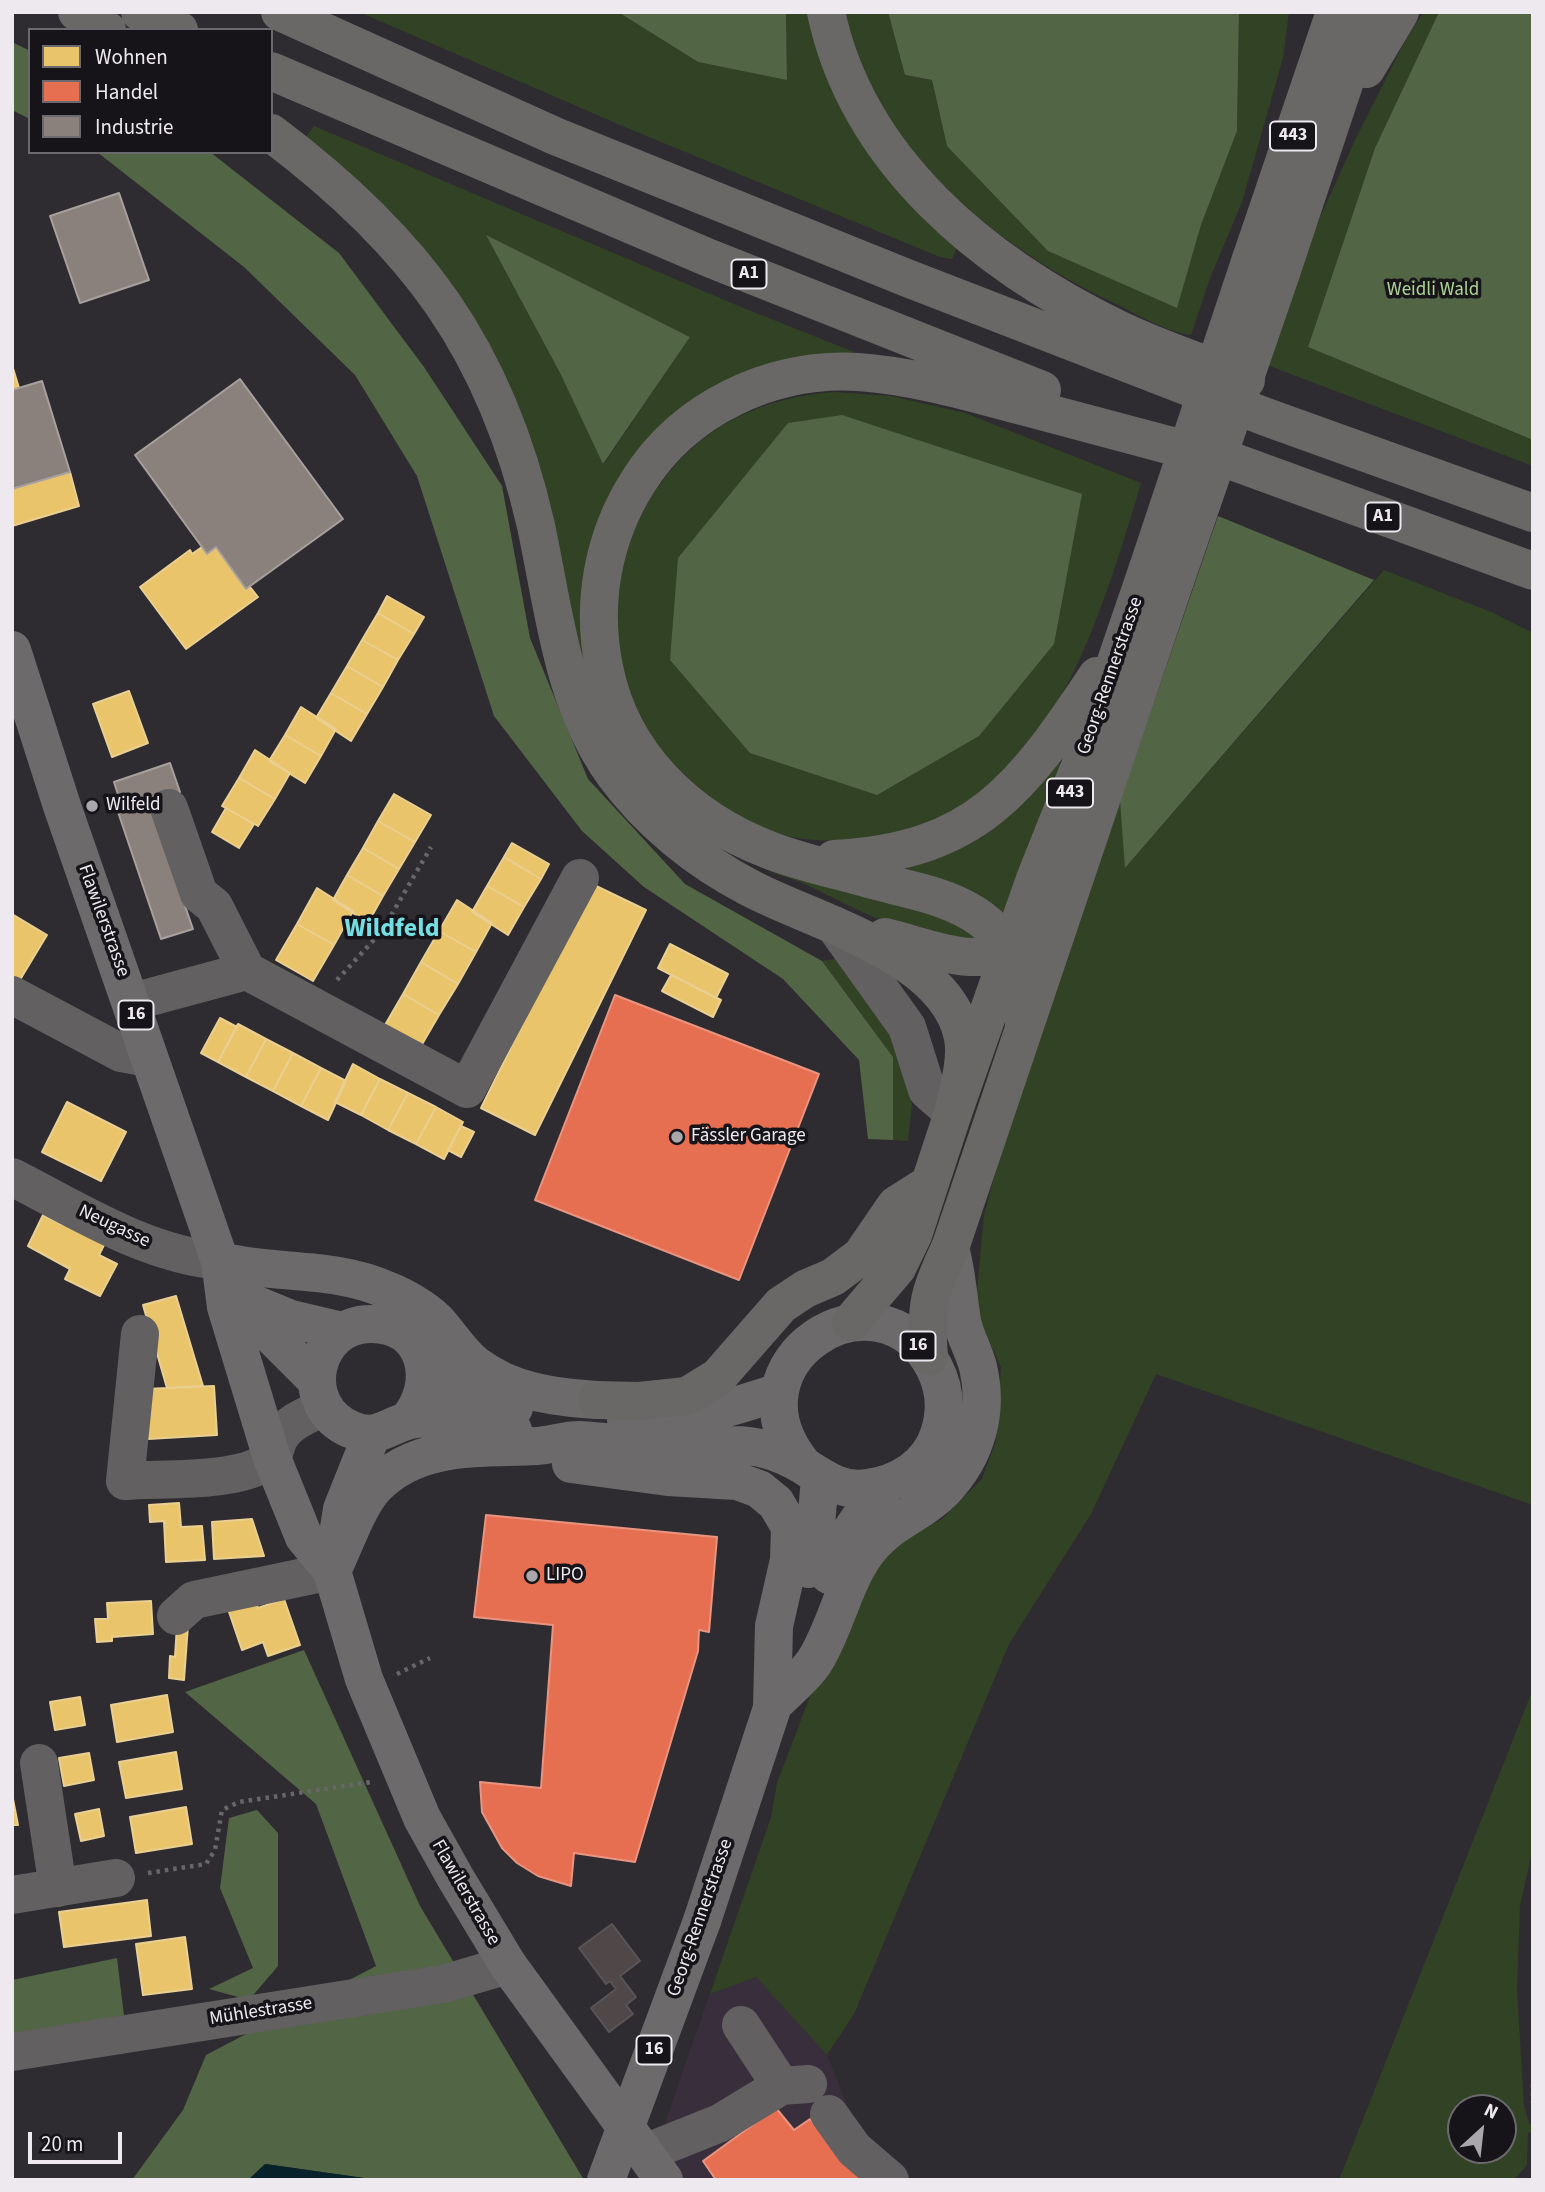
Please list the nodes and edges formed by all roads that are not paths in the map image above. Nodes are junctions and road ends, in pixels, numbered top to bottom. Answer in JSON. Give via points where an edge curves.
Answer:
{"nodes":[{"id":1,"x":77,"y":12,"type":"edge"},
{"id":2,"x":140,"y":12,"type":"edge"},
{"id":3,"x":280,"y":12,"type":"edge"},
{"id":4,"x":826,"y":12,"type":"edge"},
{"id":5,"x":1368,"y":12,"type":"edge"},
{"id":6,"x":1400,"y":12,"type":"edge"},
{"id":7,"x":1326,"y":24,"type":"edge"},
{"id":8,"x":104,"y":28,"type":"edge"},
{"id":9,"x":175,"y":28,"type":"edge"},
{"id":10,"x":273,"y":72,"type":"edge"},
{"id":11,"x":273,"y":135,"type":"edge"},
{"id":12,"x":1328,"y":135,"type":"junction"},
{"id":13,"x":1267,"y":264,"type":"junction"},
{"id":14,"x":1329,"y":440,"type":"junction"},
{"id":15,"x":1233,"y":462,"type":"junction"},
{"id":16,"x":1533,"y":513,"type":"edge"},
{"id":17,"x":1533,"y":571,"type":"edge"},
{"id":18,"x":1161,"y":576,"type":"junction"},
{"id":19,"x":1127,"y":631,"type":"junction"},
{"id":20,"x":13,"y":652,"type":"edge"},
{"id":21,"x":169,"y":807,"type":"dead end"},
{"id":22,"x":804,"y":861,"type":"junction"},
{"id":23,"x":580,"y":878,"type":"dead end"},
{"id":24,"x":1069,"y":898,"type":"junction"},
{"id":25,"x":834,"y":925,"type":"junction"},
{"id":26,"x":1010,"y":954,"type":"junction"},
{"id":27,"x":247,"y":971,"type":"junction"},
{"id":28,"x":12,"y":995,"type":"edge"},
{"id":29,"x":132,"y":1002,"type":"junction"},
{"id":30,"x":1024,"y":1025,"type":"junction"},
{"id":31,"x":149,"y":1058,"type":"junction"},
{"id":32,"x":953,"y":1113,"type":"junction"},
{"id":33,"x":12,"y":1177,"type":"edge"},
{"id":34,"x":929,"y":1184,"type":"junction"},
{"id":35,"x":220,"y":1261,"type":"junction"},
{"id":36,"x":953,"y":1261,"type":"junction"},
{"id":37,"x":252,"y":1303,"type":"junction"},
{"id":38,"x":851,"y":1322,"type":"junction"},
{"id":39,"x":342,"y":1331,"type":"junction"},
{"id":40,"x":140,"y":1334,"type":"dead end"},
{"id":41,"x":929,"y":1356,"type":"junction"},
{"id":42,"x":425,"y":1367,"type":"junction"},
{"id":43,"x":779,"y":1392,"type":"junction"},
{"id":44,"x":597,"y":1400,"type":"joint"},
{"id":45,"x":351,"y":1413,"type":"junction"},
{"id":46,"x":539,"y":1446,"type":"junction"},
{"id":47,"x":272,"y":1458,"type":"junction"},
{"id":48,"x":812,"y":1472,"type":"junction"},
{"id":49,"x":887,"y":1485,"type":"junction"},
{"id":50,"x":324,"y":1560,"type":"junction"},
{"id":51,"x":176,"y":1616,"type":"dead end"},
{"id":52,"x":791,"y":1653,"type":"junction"},
{"id":53,"x":772,"y":1706,"type":"junction"},
{"id":54,"x":39,"y":1763,"type":"dead end"},
{"id":55,"x":116,"y":1878,"type":"road end"},
{"id":56,"x":58,"y":1888,"type":"junction"},
{"id":57,"x":12,"y":1895,"type":"edge"},
{"id":58,"x":508,"y":1965,"type":"junction"},
{"id":59,"x":741,"y":2025,"type":"dead end"},
{"id":60,"x":12,"y":2052,"type":"edge"},
{"id":61,"x":806,"y":2095,"type":"junction"},
{"id":62,"x":654,"y":2166,"type":"edge"},
{"id":63,"x":606,"y":2180,"type":"edge"},
{"id":64,"x":891,"y":2180,"type":"edge"}],
"edges":[{"from":1,"to":8,"type":"highway"},
{"from":2,"to":9,"type":"highway"},
{"from":3,"to":14,"type":"highway","via":[[555,136],[1073,344]]},
{"from":4,"to":14,"type":"highway","via":[[845,74],[883,144],[932,202],[965,232],[1026,278],[1098,319],[1278,393]]},
{"from":5,"to":12,"type":"highway","name":"Georg-Rennerstrasse","number":"443"},
{"from":6,"to":12,"type":"highway"},
{"from":7,"to":13,"type":"highway","name":"Georg-Rennerstrasse","number":"443"},
{"from":10,"to":15,"type":"highway","number":"A1","via":[[722,263]]},
{"from":11,"to":25,"type":"highway","via":[[356,201],[410,258],[449,310],[483,368],[516,451],[574,695],[613,774],[651,818],[708,862],[751,889]]},
{"from":12,"to":13,"type":"highway","name":"Georg-Rennerstrasse","number":"443"},
{"from":13,"to":18,"type":"highway","name":"Georg-Rennerstrasse","number":"443","bridge":true},
{"from":14,"to":16,"type":"highway"},
{"from":15,"to":17,"type":"highway","number":"A1"},
{"from":15,"to":22,"type":"highway","via":[[987,397],[857,372],[818,373],[764,384],[716,406],[678,435],[632,492],[608,547],[598,617],[608,683],[634,744],[683,801],[756,845]]},
{"from":18,"to":19,"type":"highway","name":"Georg-Rennerstrasse","number":"443"},
{"from":18,"to":24,"type":"highway","name":"Georg-Rennerstrasse","number":"443"},
{"from":19,"to":22,"type":"highway","via":[[1019,783],[967,825],[925,844],[879,857]]},
{"from":19,"to":26,"type":"highway","name":"Georg-Rennerstrasse","number":"443"},
{"from":20,"to":29,"type":"main road","name":"Flawilerstrasse","number":"16"},
{"from":21,"to":27,"type":"street","via":[[199,894],[214,906]]},
{"from":22,"to":26,"type":"highway","via":[[951,902],[990,926]]},
{"from":23,"to":27,"type":"street","via":[[467,1089]]},
{"from":24,"to":26,"type":"highway","via":[[1034,942]]},
{"from":24,"to":30,"type":"highway","name":"Georg-Rennerstrasse"},
{"from":25,"to":26,"type":"highway","via":[[962,957],[988,959]]},
{"from":25,"to":32,"type":"highway","via":[[920,973],[945,1000],[963,1038],[962,1074]]},
{"from":26,"to":30,"type":"highway","via":[[1026,999]]},
{"from":26,"to":32,"type":"highway","name":"Georg-Rennerstrasse","number":"443"},
{"from":27,"to":29,"type":"street"},
{"from":28,"to":31,"type":"street","via":[[121,1053]]},
{"from":29,"to":31,"type":"main road","name":"Flawilerstrasse","number":"16"},
{"from":30,"to":36,"type":"highway","name":"Georg-Rennerstrasse"},
{"from":31,"to":35,"type":"main road","name":"Flawilerstrasse","number":"16"},
{"from":32,"to":34,"type":"highway","name":"Georg-Rennerstrasse","number":"443"},
{"from":33,"to":35,"type":"street","name":"Neugasse","via":[[127,1235],[177,1255]]},
{"from":34,"to":38,"type":"highway","name":"Georg-Rennerstrasse","via":[[897,1268]]},
{"from":34,"to":44,"type":"highway","via":[[896,1205],[860,1256],[833,1277],[781,1305],[718,1377],[687,1396]]},
{"from":35,"to":37,"type":"main road","name":"Flawilerstrasse","number":"16"},
{"from":35,"to":44,"type":"main road","via":[[353,1276],[390,1291],[434,1318],[474,1364],[508,1385],[551,1397]]},
{"from":35,"to":47,"type":"main road","via":[[226,1307]]},
{"from":36,"to":41,"type":"highway","name":"Georg-Rennerstrasse","via":[[926,1305]]},
{"from":36,"to":53,"type":"main road","via":[[982,1394],[975,1444],[942,1492],[897,1521],[865,1554],[816,1661]]},
{"from":37,"to":39,"type":"main road","via":[[291,1319]]},
{"from":37,"to":45,"type":"main road","name":"Flawilerstrasse","number":"16","via":[[272,1336]]},
{"from":38,"to":41,"type":"main road","number":"16","via":[[896,1330]]},
{"from":38,"to":43,"type":"main road","number":"16","via":[[813,1337],[797,1352],[785,1370]]},
{"from":39,"to":42,"type":"main road","via":[[361,1324],[383,1324],[402,1332],[417,1347]]},
{"from":39,"to":45,"type":"main road","via":[[322,1352]]},
{"from":40,"to":47,"type":"street","via":[[125,1481],[234,1474]]},
{"from":41,"to":49,"type":"main road","number":"16","via":[[944,1398],[940,1431],[924,1461]]},
{"from":42,"to":43,"type":"main road","via":[[485,1402],[550,1416],[600,1420],[660,1423],[693,1418]]},
{"from":42,"to":45,"type":"main road","via":[[424,1396]]},
{"from":43,"to":48,"type":"main road","number":"16","via":[[782,1432],[791,1450]]},
{"from":45,"to":46,"type":"main road","via":[[502,1423]]},
{"from":45,"to":47,"type":"street","via":[[291,1424]]},
{"from":45,"to":50,"type":"main road","name":"Flawilerstrasse","via":[[342,1509]]},
{"from":46,"to":48,"type":"main road","number":"16","via":[[576,1440],[662,1448],[738,1444],[761,1447]]},
{"from":46,"to":50,"type":"main road","via":[[465,1447],[428,1455],[395,1470],[374,1488]]},
{"from":46,"to":53,"type":"main road","via":[[573,1465],[737,1480],[776,1503],[790,1528],[789,1559],[774,1626]]},
{"from":47,"to":50,"type":"main road","via":[[304,1537]]},
{"from":48,"to":49,"type":"main road","number":"16","via":[[841,1487]]},
{"from":48,"to":52,"type":"main road","name":"Georg-Rennerstrasse","number":"16","via":[[814,1549]]},
{"from":49,"to":52,"type":"main road","name":"Georg-Rennerstrasse","number":"16","via":[[863,1510],[838,1551]]},
{"from":50,"to":51,"type":"street","via":[[194,1600]]},
{"from":50,"to":58,"type":"main road","name":"Flawilerstrasse","via":[[360,1667],[422,1818]]},
{"from":52,"to":53,"type":"main road","name":"Georg-Rennerstrasse","number":"16"},
{"from":53,"to":63,"type":"main road","name":"Georg-Rennerstrasse","number":"16","bridge":true,"via":[[702,1921]]},
{"from":54,"to":56,"type":"street"},
{"from":55,"to":56,"type":"street"},
{"from":56,"to":57,"type":"street"},
{"from":58,"to":60,"type":"street","name":"Mühlestrasse","via":[[443,1984]]},
{"from":58,"to":62,"type":"main road","name":"Flawilerstrasse"},
{"from":59,"to":61,"type":"street"},
{"from":61,"to":62,"type":"street","via":[[720,2123]]},
{"from":61,"to":64,"type":"street","via":[[853,2149]]}]}
